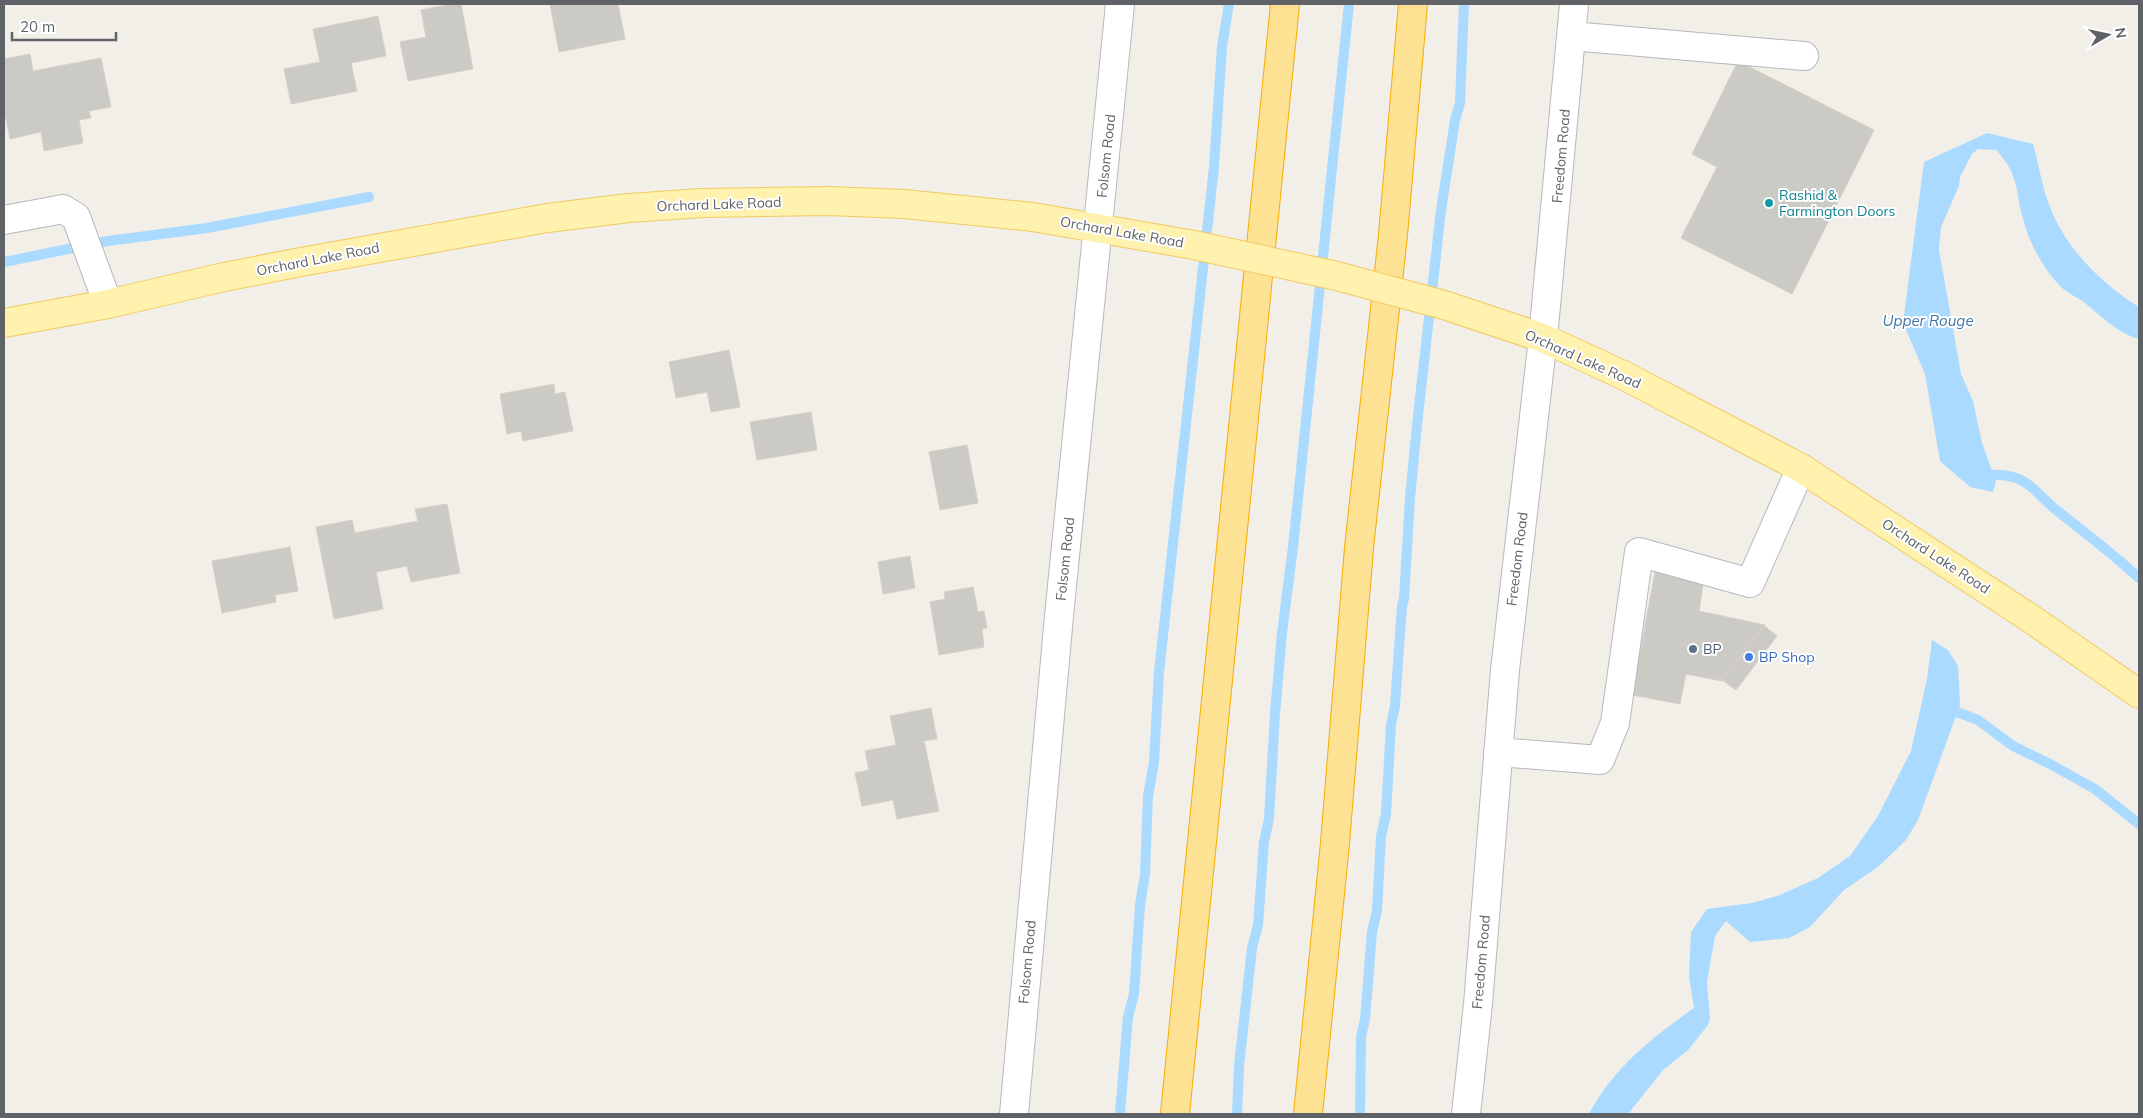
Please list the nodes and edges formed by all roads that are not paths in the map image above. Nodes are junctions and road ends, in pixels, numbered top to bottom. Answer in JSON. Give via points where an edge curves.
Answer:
{"nodes":[{"id":1,"x":1120,"y":4,"type":"edge"},
{"id":2,"x":1285,"y":4,"type":"edge"},
{"id":3,"x":1413,"y":4,"type":"edge"},
{"id":4,"x":1574,"y":4,"type":"edge"},
{"id":5,"x":1572,"y":36,"type":"junction"},
{"id":6,"x":1804,"y":56,"type":"dead end"},
{"id":7,"x":4,"y":220,"type":"edge"},
{"id":8,"x":1098,"y":228,"type":"junction"},
{"id":9,"x":108,"y":304,"type":"junction"},
{"id":10,"x":4,"y":324,"type":"edge"},
{"id":11,"x":1543,"y":338,"type":"junction"},
{"id":12,"x":1801,"y":468,"type":"junction"},
{"id":13,"x":2139,"y":694,"type":"edge"},
{"id":14,"x":1498,"y":752,"type":"junction"},
{"id":15,"x":1014,"y":1114,"type":"edge"},
{"id":16,"x":1175,"y":1114,"type":"edge"},
{"id":17,"x":1308,"y":1114,"type":"edge"},
{"id":18,"x":1466,"y":1114,"type":"edge"}],
"edges":[{"from":1,"to":8,"type":"street","name":"Folsom Road"},
{"from":2,"to":16,"type":"highway"},
{"from":3,"to":17,"type":"highway","via":[[1393,235],[1359,548],[1335,843]]},
{"from":4,"to":5,"type":"street","name":"Freedom Road"},
{"from":5,"to":6,"type":"street"},
{"from":5,"to":11,"type":"street","name":"Freedom Road"},
{"from":7,"to":9,"type":"street","via":[[63,209],[76,217]]},
{"from":8,"to":9,"type":"main road","name":"Orchard Lake Road","via":[[1033,217],[904,204],[754,202],[629,208],[547,218],[301,262]]},
{"from":8,"to":11,"type":"main road","name":"Orchard Lake Road","bridge":true,"via":[[1337,276],[1444,305]]},
{"from":8,"to":15,"type":"street","name":"Folsom Road"},
{"from":9,"to":10,"type":"main road","name":"Orchard Lake Road"},
{"from":11,"to":12,"type":"main road","name":"Orchard Lake Road","via":[[1641,384]]},
{"from":11,"to":14,"type":"street","name":"Freedom Road","via":[[1504,670]]},
{"from":12,"to":13,"type":"main road","name":"Orchard Lake Road","via":[[2030,618]]},
{"from":12,"to":14,"type":"street","via":[[1750,583],[1639,552],[1615,723],[1600,760]]},
{"from":14,"to":18,"type":"street","name":"Freedom Road"}]}
